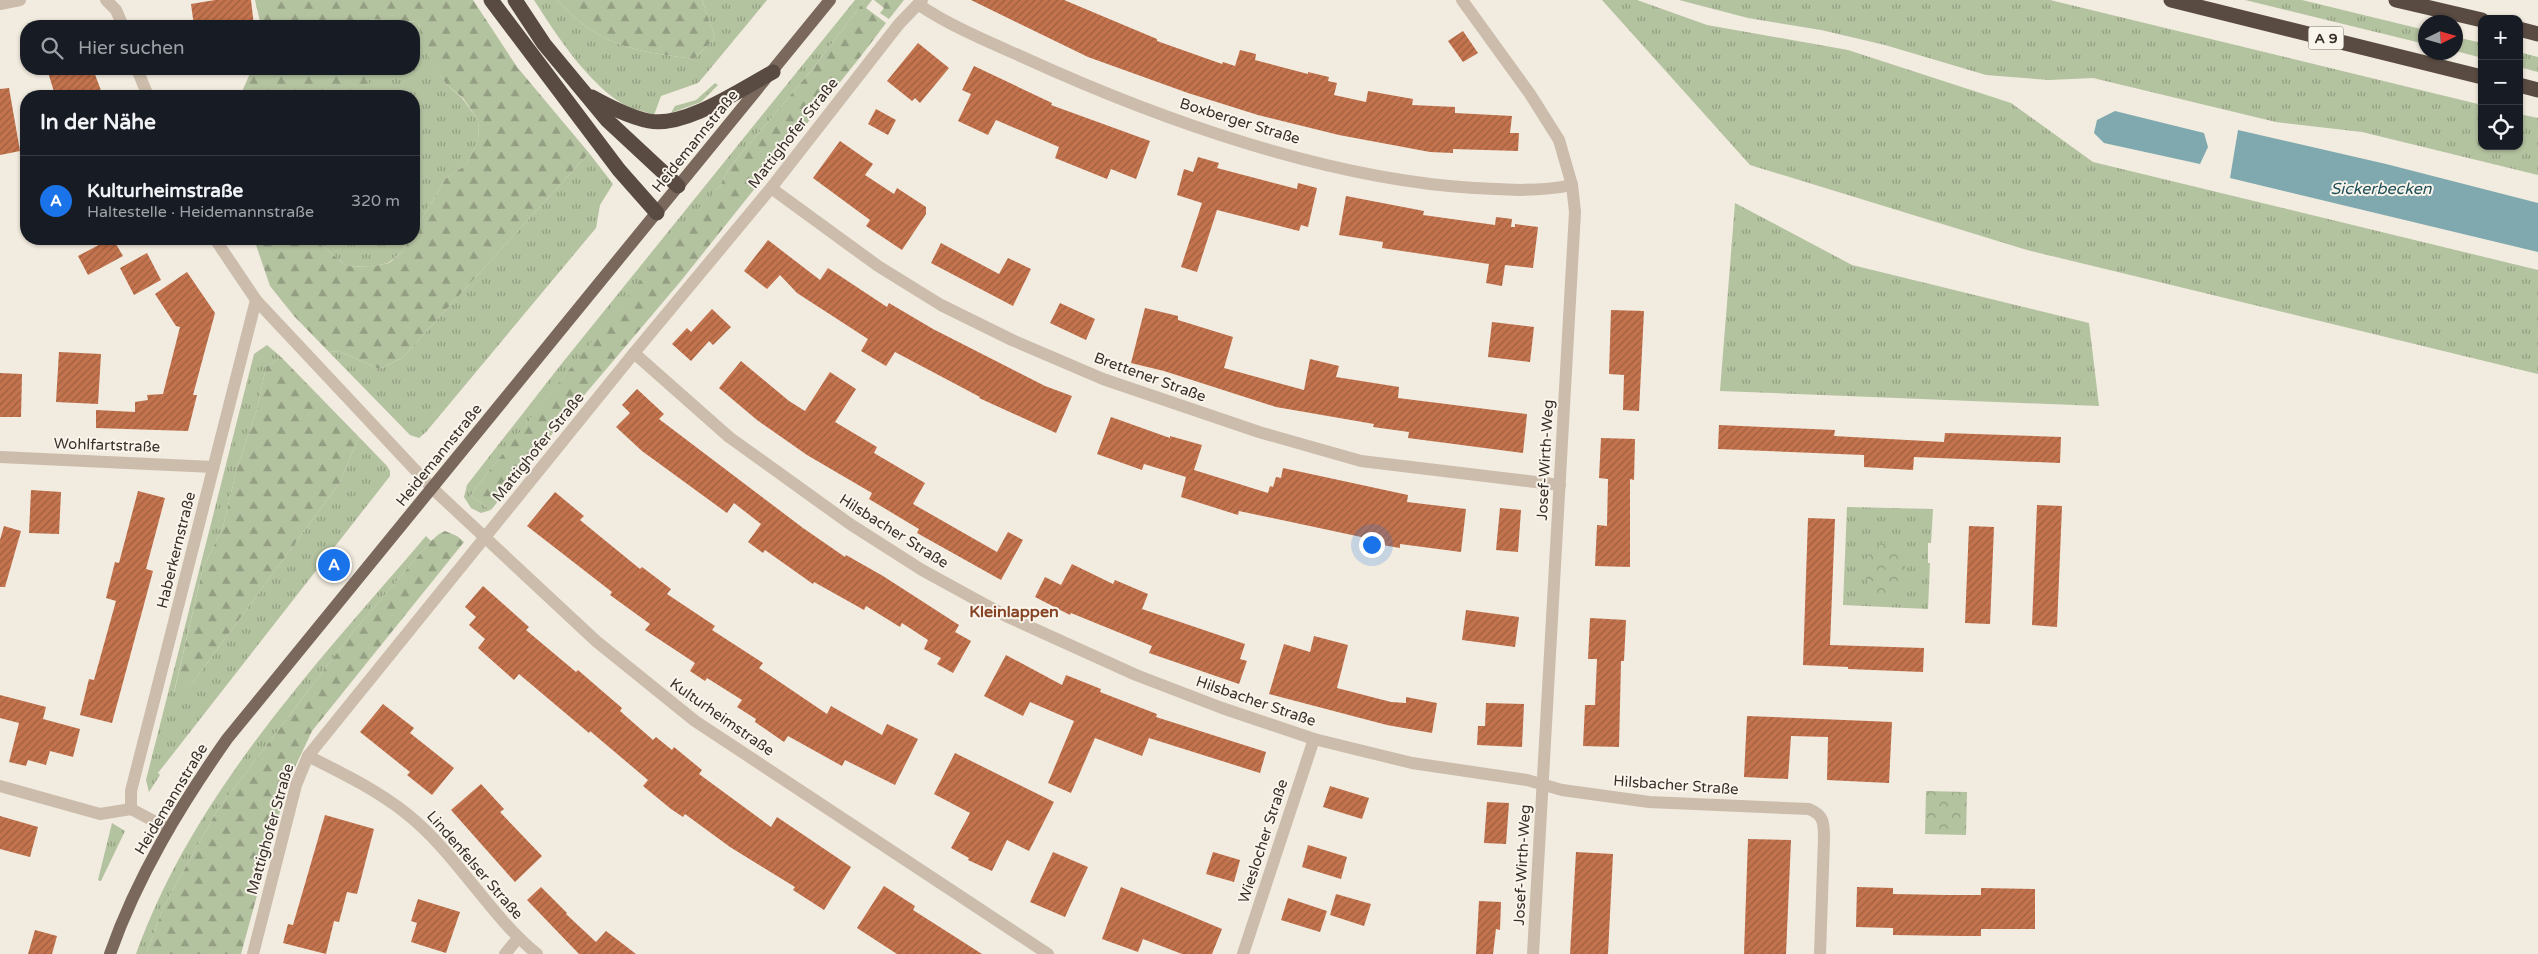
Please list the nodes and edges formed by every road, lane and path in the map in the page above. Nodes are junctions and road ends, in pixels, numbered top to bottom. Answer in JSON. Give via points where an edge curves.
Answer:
{"nodes":[{"id":1,"x":20,"y":0,"type":"edge"},
{"id":2,"x":108,"y":0,"type":"edge"},
{"id":3,"x":491,"y":0,"type":"edge"},
{"id":4,"x":515,"y":0,"type":"edge"},
{"id":5,"x":830,"y":0,"type":"edge"},
{"id":6,"x":1462,"y":0,"type":"edge"},
{"id":7,"x":2171,"y":0,"type":"edge"},
{"id":8,"x":2396,"y":0,"type":"edge"},
{"id":9,"x":921,"y":2,"type":"edge"},
{"id":10,"x":0,"y":4,"type":"edge"},
{"id":11,"x":2478,"y":19,"type":"edge"},
{"id":12,"x":120,"y":20,"type":"edge"},
{"id":13,"x":2523,"y":30,"type":"edge"},
{"id":14,"x":2538,"y":34,"type":"edge"},
{"id":15,"x":773,"y":72,"type":"junction"},
{"id":16,"x":140,"y":75,"type":"edge"},
{"id":17,"x":2478,"y":76,"type":"edge"},
{"id":18,"x":2523,"y":86,"type":"edge"},
{"id":19,"x":146,"y":90,"type":"edge"},
{"id":20,"x":2538,"y":90,"type":"edge"},
{"id":21,"x":584,"y":93,"type":"junction"},
{"id":22,"x":1572,"y":184,"type":"junction"},
{"id":23,"x":678,"y":186,"type":"junction"},
{"id":24,"x":771,"y":188,"type":"junction"},
{"id":25,"x":657,"y":213,"type":"junction"},
{"id":26,"x":219,"y":245,"type":"edge"},
{"id":27,"x":256,"y":300,"type":"junction"},
{"id":28,"x":634,"y":353,"type":"junction"},
{"id":29,"x":0,"y":457,"type":"edge"},
{"id":30,"x":213,"y":467,"type":"junction"},
{"id":31,"x":1560,"y":485,"type":"junction"},
{"id":32,"x":433,"y":489,"type":"junction"},
{"id":33,"x":486,"y":538,"type":"junction"},
{"id":34,"x":1314,"y":739,"type":"junction"},
{"id":35,"x":308,"y":756,"type":"junction"},
{"id":36,"x":1543,"y":784,"type":"junction"},
{"id":37,"x":0,"y":786,"type":"edge"},
{"id":38,"x":131,"y":809,"type":"junction"},
{"id":39,"x":169,"y":830,"type":"junction"},
{"id":40,"x":518,"y":938,"type":"junction"},
{"id":41,"x":110,"y":954,"type":"edge"},
{"id":42,"x":253,"y":954,"type":"edge"},
{"id":43,"x":505,"y":954,"type":"edge"},
{"id":44,"x":537,"y":954,"type":"edge"},
{"id":45,"x":1048,"y":954,"type":"edge"},
{"id":46,"x":1243,"y":954,"type":"edge"},
{"id":47,"x":1533,"y":954,"type":"edge"},
{"id":48,"x":1820,"y":954,"type":"edge"}],
"edges":[{"from":1,"to":10,"type":"street"},
{"from":2,"to":12,"type":"street"},
{"from":3,"to":25,"type":"highway","via":[[619,170]]},
{"from":4,"to":21,"type":"highway","via":[[544,44]]},
{"from":5,"to":15,"type":"main road","name":"Heidemannstraße"},
{"from":6,"to":22,"type":"street","name":"Josef-Wirth-Weg","via":[[1559,140]]},
{"from":7,"to":17,"type":"highway","number":"A 9"},
{"from":8,"to":11,"type":"highway"},
{"from":9,"to":22,"type":"street","name":"Boxberger Straße","via":[[997,46],[1128,102],[1178,121],[1317,161],[1373,174],[1454,186],[1537,190]]},
{"from":9,"to":24,"type":"street","name":"Mattighofer Straße","via":[[899,24]]},
{"from":13,"to":14,"type":"highway"},
{"from":15,"to":21,"type":"highway","via":[[687,117],[664,122],[650,122],[620,112]]},
{"from":15,"to":23,"type":"main road","name":"Heidemannstraße"},
{"from":16,"to":19,"type":"street"},
{"from":18,"to":20,"type":"highway"},
{"from":21,"to":23,"type":"highway","via":[[607,120]]},
{"from":22,"to":31,"type":"street","name":"Josef-Wirth-Weg","via":[[1575,212]]},
{"from":23,"to":25,"type":"main road","name":"Heidemannstraße"},
{"from":24,"to":28,"type":"street","name":"Mattighofer Straße"},
{"from":24,"to":31,"type":"street","name":"Brettener Straße","via":[[878,266],[941,305],[1103,379],[1259,432],[1361,461]]},
{"from":25,"to":32,"type":"main road","name":"Heidemannstraße"},
{"from":26,"to":27,"type":"street","name":"Kulturheimstraße"},
{"from":27,"to":30,"type":"street","name":"Haberkernstraße"},
{"from":27,"to":32,"type":"street","name":"Kulturheimstraße"},
{"from":28,"to":33,"type":"street","name":"Mattighofer Straße"},
{"from":28,"to":34,"type":"street","name":"Hilsbacher Straße","via":[[729,437],[850,524],[922,570],[1006,616],[1136,675]]},
{"from":29,"to":30,"type":"street","name":"Wohlfartstraße"},
{"from":30,"to":38,"type":"street","name":"Haberkernstraße","via":[[132,791]]},
{"from":31,"to":36,"type":"street","name":"Josef-Wirth-Weg"},
{"from":32,"to":33,"type":"street","name":"Kulturheimstraße"},
{"from":32,"to":39,"type":"main road","name":"Heidemannstraße","via":[[227,739],[196,782]]},
{"from":33,"to":35,"type":"street","name":"Mattighofer Straße"},
{"from":33,"to":45,"type":"street","name":"Kulturheimstraße","via":[[596,641],[695,721]]},
{"from":34,"to":36,"type":"street","name":"Hilsbacher Straße","via":[[1412,763]]},
{"from":34,"to":46,"type":"street","name":"Wieslocher Straße"},
{"from":35,"to":40,"type":"street","name":"Lindenfelser Straße","via":[[366,786],[408,814]]},
{"from":35,"to":42,"type":"street","name":"Mattighofer Straße","via":[[296,785]]},
{"from":36,"to":47,"type":"street","name":"Josef-Wirth-Weg"},
{"from":36,"to":48,"type":"street","name":"Hilsbacher Straße","via":[[1562,790],[1649,802],[1808,808],[1819,813],[1824,822]]},
{"from":37,"to":38,"type":"street","via":[[100,814]]},
{"from":38,"to":39,"type":"street"},
{"from":39,"to":41,"type":"main road","name":"Heidemannstraße","via":[[138,888]]},
{"from":40,"to":43,"type":"street"},
{"from":40,"to":44,"type":"street","name":"Lindenfelser Straße"}]}
